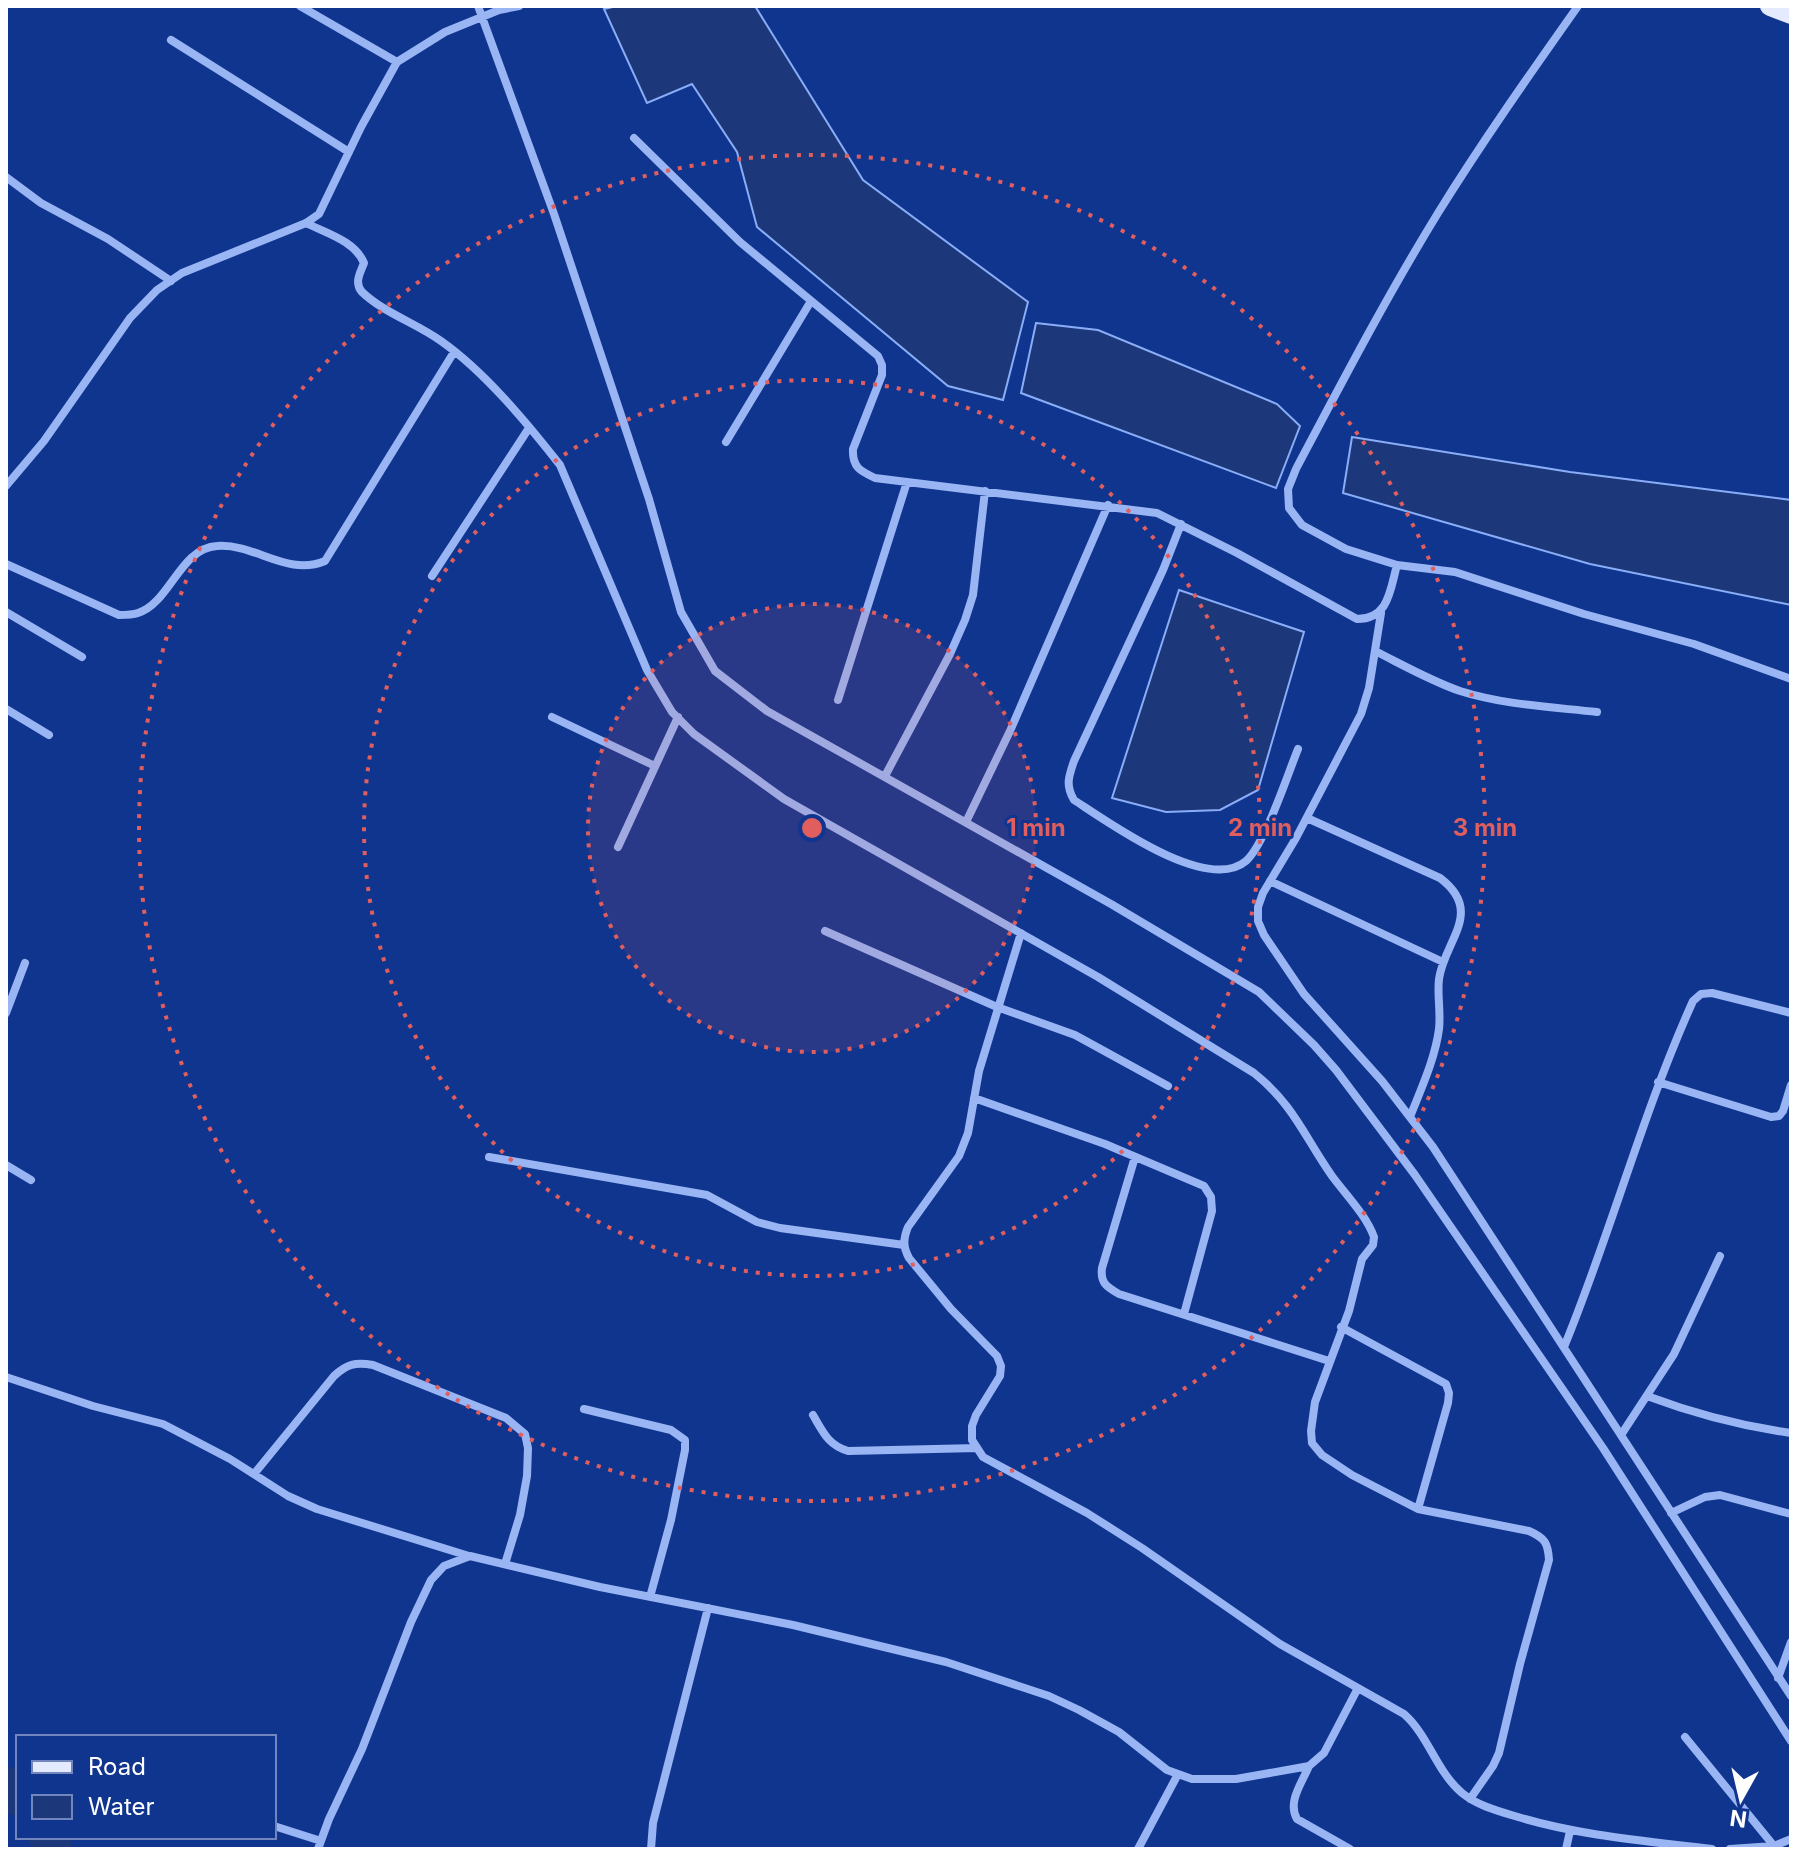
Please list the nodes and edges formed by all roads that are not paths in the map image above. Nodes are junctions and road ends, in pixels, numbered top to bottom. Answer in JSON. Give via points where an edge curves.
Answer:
{"nodes":[{"id":1,"x":300,"y":6,"type":"edge"},
{"id":2,"x":478,"y":6,"type":"edge"},
{"id":3,"x":519,"y":6,"type":"edge"},
{"id":4,"x":1578,"y":6,"type":"edge"},
{"id":5,"x":1770,"y":6,"type":"edge"},
{"id":6,"x":490,"y":13,"type":"junction"},
{"id":7,"x":1791,"y":14,"type":"edge"},
{"id":8,"x":171,"y":40,"type":"dead end"},
{"id":9,"x":397,"y":62,"type":"junction"},
{"id":10,"x":634,"y":138,"type":"dead end"},
{"id":11,"x":349,"y":152,"type":"junction"},
{"id":12,"x":6,"y":177,"type":"edge"},
{"id":13,"x":306,"y":223,"type":"junction"},
{"id":14,"x":171,"y":281,"type":"junction"},
{"id":15,"x":811,"y":301,"type":"junction"},
{"id":16,"x":454,"y":352,"type":"junction"},
{"id":17,"x":529,"y":428,"type":"junction"},
{"id":18,"x":726,"y":442,"type":"dead end"},
{"id":19,"x":907,"y":482,"type":"junction"},
{"id":20,"x":6,"y":486,"type":"edge"},
{"id":21,"x":985,"y":491,"type":"junction"},
{"id":22,"x":1108,"y":505,"type":"junction"},
{"id":23,"x":1181,"y":524,"type":"junction"},
{"id":24,"x":6,"y":564,"type":"edge"},
{"id":25,"x":1397,"y":565,"type":"junction"},
{"id":26,"x":432,"y":576,"type":"dead end"},
{"id":27,"x":6,"y":612,"type":"edge"},
{"id":28,"x":1381,"y":613,"type":"junction"},
{"id":29,"x":1375,"y":651,"type":"junction"},
{"id":30,"x":82,"y":657,"type":"dead end"},
{"id":31,"x":1791,"y":679,"type":"edge"},
{"id":32,"x":838,"y":700,"type":"dead end"},
{"id":33,"x":6,"y":709,"type":"edge"},
{"id":34,"x":1597,"y":712,"type":"dead end"},
{"id":35,"x":552,"y":717,"type":"dead end"},
{"id":36,"x":678,"y":717,"type":"junction"},
{"id":37,"x":49,"y":735,"type":"dead end"},
{"id":38,"x":1298,"y":749,"type":"dead end"},
{"id":39,"x":655,"y":766,"type":"junction"},
{"id":40,"x":885,"y":776,"type":"junction"},
{"id":41,"x":1307,"y":818,"type":"junction"},
{"id":42,"x":966,"y":822,"type":"junction"},
{"id":43,"x":618,"y":847,"type":"dead end"},
{"id":44,"x":1270,"y":881,"type":"junction"},
{"id":45,"x":825,"y":931,"type":"dead end"},
{"id":46,"x":1021,"y":933,"type":"junction"},
{"id":47,"x":1443,"y":962,"type":"junction"},
{"id":48,"x":25,"y":963,"type":"dead end"},
{"id":49,"x":997,"y":1007,"type":"junction"},
{"id":50,"x":6,"y":1013,"type":"edge"},
{"id":51,"x":1791,"y":1013,"type":"edge"},
{"id":52,"x":1658,"y":1082,"type":"junction"},
{"id":53,"x":1791,"y":1085,"type":"edge"},
{"id":54,"x":1168,"y":1086,"type":"dead end"},
{"id":55,"x":974,"y":1098,"type":"junction"},
{"id":56,"x":1410,"y":1117,"type":"junction"},
{"id":57,"x":489,"y":1157,"type":"dead end"},
{"id":58,"x":1135,"y":1157,"type":"junction"},
{"id":59,"x":6,"y":1165,"type":"edge"},
{"id":60,"x":31,"y":1180,"type":"dead end"},
{"id":61,"x":904,"y":1245,"type":"junction"},
{"id":62,"x":1720,"y":1256,"type":"dead end"},
{"id":63,"x":1184,"y":1314,"type":"junction"},
{"id":64,"x":1341,"y":1327,"type":"junction"},
{"id":65,"x":1564,"y":1347,"type":"junction"},
{"id":66,"x":1329,"y":1361,"type":"junction"},
{"id":67,"x":6,"y":1377,"type":"edge"},
{"id":68,"x":1647,"y":1396,"type":"junction"},
{"id":69,"x":584,"y":1409,"type":"dead end"},
{"id":70,"x":813,"y":1415,"type":"dead end"},
{"id":71,"x":1791,"y":1433,"type":"edge"},
{"id":72,"x":1621,"y":1435,"type":"junction"},
{"id":73,"x":977,"y":1448,"type":"junction"},
{"id":74,"x":254,"y":1474,"type":"junction"},
{"id":75,"x":1418,"y":1509,"type":"junction"},
{"id":76,"x":1671,"y":1513,"type":"junction"},
{"id":77,"x":1791,"y":1514,"type":"edge"},
{"id":78,"x":470,"y":1556,"type":"junction"},
{"id":79,"x":505,"y":1564,"type":"junction"},
{"id":80,"x":650,"y":1597,"type":"junction"},
{"id":81,"x":708,"y":1608,"type":"junction"},
{"id":82,"x":1791,"y":1642,"type":"edge"},
{"id":83,"x":1778,"y":1678,"type":"junction"},
{"id":84,"x":1358,"y":1688,"type":"junction"},
{"id":85,"x":1791,"y":1696,"type":"edge"},
{"id":86,"x":1685,"y":1737,"type":"dead end"},
{"id":87,"x":1791,"y":1741,"type":"edge"},
{"id":88,"x":1309,"y":1766,"type":"junction"},
{"id":89,"x":1177,"y":1776,"type":"junction"},
{"id":90,"x":1470,"y":1799,"type":"junction"},
{"id":91,"x":276,"y":1827,"type":"edge"},
{"id":92,"x":1570,"y":1831,"type":"junction"},
{"id":93,"x":1791,"y":1839,"type":"edge"},
{"id":94,"x":320,"y":1845,"type":"edge"},
{"id":95,"x":1774,"y":1846,"type":"junction"},
{"id":96,"x":651,"y":1849,"type":"edge"},
{"id":97,"x":1138,"y":1849,"type":"edge"},
{"id":98,"x":1350,"y":1849,"type":"edge"},
{"id":99,"x":1566,"y":1849,"type":"edge"},
{"id":100,"x":1712,"y":1849,"type":"edge"},
{"id":101,"x":1730,"y":1849,"type":"edge"}],
"edges":[{"from":1,"to":9,"type":"street"},
{"from":2,"to":6,"type":"street"},
{"from":3,"to":6,"type":"street"},
{"from":4,"to":25,"type":"street","via":[[1438,214],[1288,489],[1289,508],[1302,525],[1346,549]]},
{"from":5,"to":7,"type":"main road"},
{"from":6,"to":9,"type":"street","via":[[423,43]]},
{"from":6,"to":40,"type":"street","via":[[681,612],[697,645],[736,690]]},
{"from":8,"to":11,"type":"street"},
{"from":9,"to":11,"type":"street"},
{"from":10,"to":15,"type":"street","via":[[740,242]]},
{"from":11,"to":13,"type":"street","via":[[328,201]]},
{"from":12,"to":14,"type":"street"},
{"from":13,"to":14,"type":"street"},
{"from":13,"to":16,"type":"street","via":[[360,254],[364,263],[358,288],[366,296]]},
{"from":14,"to":20,"type":"street","via":[[130,318]]},
{"from":15,"to":18,"type":"street"},
{"from":15,"to":19,"type":"street","via":[[878,356],[882,365],[852,461],[875,478]]},
{"from":16,"to":17,"type":"street"},
{"from":16,"to":24,"type":"street","via":[[325,561],[295,566],[215,545],[191,559],[151,606],[119,615]]},
{"from":17,"to":26,"type":"street"},
{"from":17,"to":36,"type":"street","via":[[560,465],[647,670]]},
{"from":19,"to":21,"type":"street"},
{"from":19,"to":32,"type":"street"},
{"from":21,"to":22,"type":"street"},
{"from":21,"to":40,"type":"street","via":[[973,595],[965,620]]},
{"from":22,"to":23,"type":"street","via":[[1157,513]]},
{"from":22,"to":42,"type":"street"},
{"from":23,"to":28,"type":"street","via":[[1357,619]]},
{"from":23,"to":38,"type":"street","via":[[1074,761],[1070,793],[1124,833],[1181,861],[1214,871],[1234,869],[1256,849]]},
{"from":25,"to":28,"type":"street"},
{"from":25,"to":31,"type":"street","via":[[1455,572]]},
{"from":27,"to":30,"type":"street"},
{"from":28,"to":29,"type":"street"},
{"from":29,"to":34,"type":"street","via":[[1461,691]]},
{"from":29,"to":41,"type":"street","via":[[1361,714]]},
{"from":33,"to":37,"type":"street"},
{"from":35,"to":39,"type":"street"},
{"from":36,"to":39,"type":"street"},
{"from":36,"to":46,"type":"street","via":[[784,799]]},
{"from":39,"to":43,"type":"street"},
{"from":40,"to":42,"type":"street"},
{"from":41,"to":44,"type":"street"},
{"from":41,"to":47,"type":"street","via":[[1451,886],[1458,898],[1460,930]]},
{"from":42,"to":87,"type":"street","via":[[1259,992],[1321,1053],[1415,1175],[1603,1448]]},
{"from":44,"to":47,"type":"street"},
{"from":44,"to":56,"type":"street","via":[[1258,907],[1264,935],[1304,994]]},
{"from":45,"to":49,"type":"street"},
{"from":46,"to":49,"type":"street"},
{"from":46,"to":64,"type":"street","via":[[1254,1073],[1291,1109],[1374,1237]]},
{"from":47,"to":56,"type":"street","via":[[1436,1047]]},
{"from":48,"to":50,"type":"street"},
{"from":49,"to":54,"type":"street","via":[[1075,1035]]},
{"from":49,"to":55,"type":"street"},
{"from":51,"to":52,"type":"street","via":[[1701,994],[1693,1001]]},
{"from":52,"to":53,"type":"street","via":[[1771,1117],[1783,1111]]},
{"from":52,"to":65,"type":"street"},
{"from":55,"to":58,"type":"street"},
{"from":55,"to":61,"type":"street","via":[[959,1156],[908,1227]]},
{"from":56,"to":65,"type":"street"},
{"from":57,"to":61,"type":"street","via":[[707,1195],[757,1222],[780,1228]]},
{"from":58,"to":63,"type":"street","via":[[1204,1186],[1211,1197],[1209,1225]]},
{"from":58,"to":63,"type":"street","via":[[1101,1278],[1119,1294]]},
{"from":59,"to":60,"type":"street"},
{"from":61,"to":73,"type":"street","via":[[909,1258],[1001,1366],[972,1426]]},
{"from":62,"to":68,"type":"street","via":[[1674,1354]]},
{"from":63,"to":66,"type":"street"},
{"from":64,"to":66,"type":"street"},
{"from":64,"to":75,"type":"street","via":[[1446,1384],[1448,1403]]},
{"from":65,"to":72,"type":"street"},
{"from":66,"to":75,"type":"street","via":[[1311,1420],[1312,1443],[1352,1475]]},
{"from":67,"to":74,"type":"street","via":[[163,1424]]},
{"from":68,"to":71,"type":"street","via":[[1703,1417]]},
{"from":68,"to":72,"type":"street"},
{"from":69,"to":80,"type":"street","via":[[671,1430],[685,1440]]},
{"from":70,"to":73,"type":"street","via":[[834,1447],[848,1451]]},
{"from":72,"to":76,"type":"street"},
{"from":73,"to":84,"type":"street","via":[[983,1457],[1087,1513],[1280,1644]]},
{"from":74,"to":78,"type":"street","via":[[317,1509]]},
{"from":74,"to":79,"type":"street","via":[[345,1365],[373,1365],[506,1418],[525,1434],[527,1476]]},
{"from":75,"to":90,"type":"street","via":[[1529,1531],[1548,1544],[1549,1560],[1499,1753]]},
{"from":76,"to":77,"type":"street","via":[[1720,1495]]},
{"from":76,"to":83,"type":"street"},
{"from":78,"to":79,"type":"street"},
{"from":78,"to":94,"type":"street","via":[[444,1566],[431,1580]]},
{"from":79,"to":80,"type":"street"},
{"from":80,"to":81,"type":"street"},
{"from":81,"to":89,"type":"street","via":[[946,1662],[1049,1696],[1119,1732]]},
{"from":81,"to":96,"type":"street","via":[[653,1823]]},
{"from":82,"to":83,"type":"street"},
{"from":83,"to":85,"type":"street"},
{"from":84,"to":88,"type":"street","via":[[1324,1753]]},
{"from":84,"to":90,"type":"street","via":[[1415,1724],[1444,1773]]},
{"from":86,"to":95,"type":"street"},
{"from":88,"to":89,"type":"street","via":[[1236,1779]]},
{"from":88,"to":98,"type":"street","via":[[1292,1811]]},
{"from":89,"to":97,"type":"street"},
{"from":90,"to":92,"type":"street"},
{"from":91,"to":94,"type":"street"},
{"from":92,"to":99,"type":"street"},
{"from":92,"to":100,"type":"street"},
{"from":93,"to":95,"type":"street"},
{"from":95,"to":101,"type":"street"}]}
